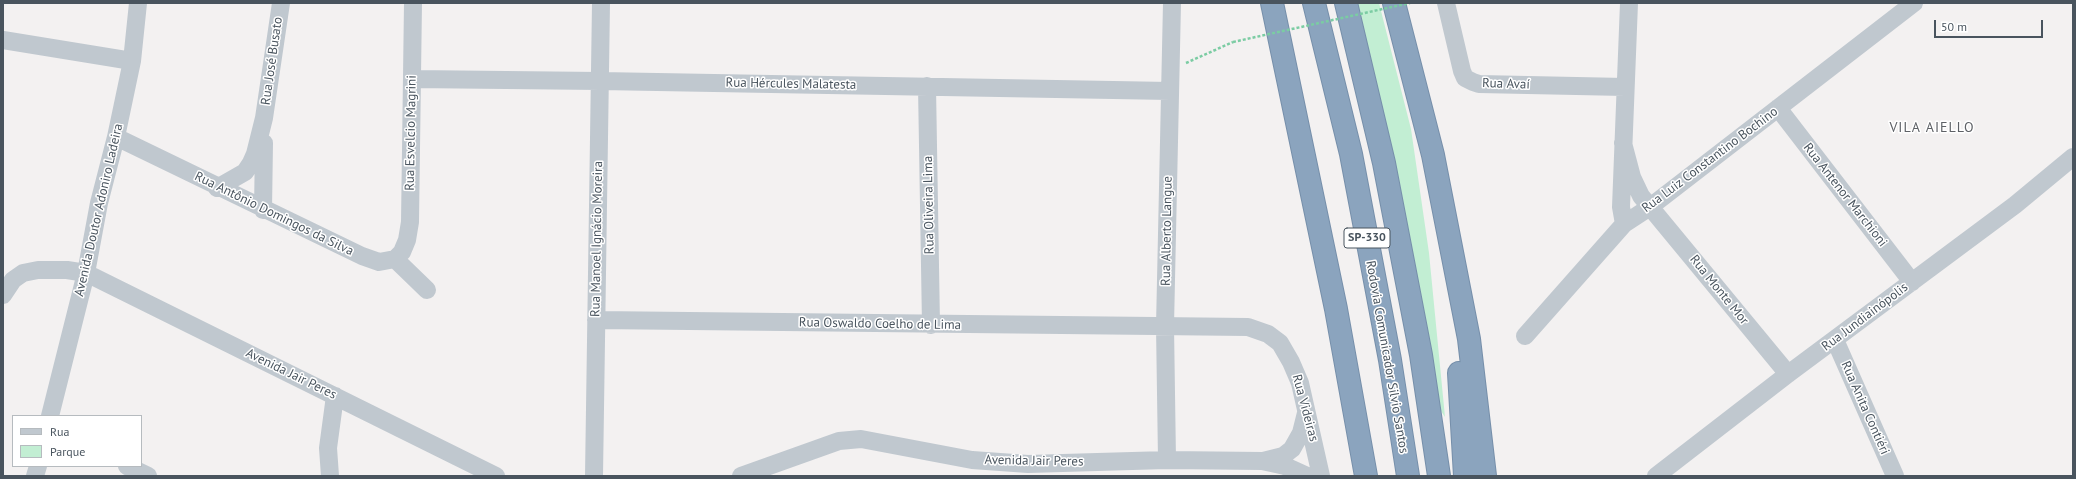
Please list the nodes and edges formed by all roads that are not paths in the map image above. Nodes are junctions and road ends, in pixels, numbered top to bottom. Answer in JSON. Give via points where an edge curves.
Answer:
{"nodes":[{"id":1,"x":138,"y":3,"type":"edge"},
{"id":2,"x":281,"y":3,"type":"edge"},
{"id":3,"x":413,"y":3,"type":"edge"},
{"id":4,"x":601,"y":3,"type":"edge"},
{"id":5,"x":1172,"y":3,"type":"edge"},
{"id":6,"x":1272,"y":3,"type":"edge"},
{"id":7,"x":1314,"y":3,"type":"edge"},
{"id":8,"x":1346,"y":3,"type":"edge"},
{"id":9,"x":1394,"y":3,"type":"edge"},
{"id":10,"x":1446,"y":3,"type":"edge"},
{"id":11,"x":1629,"y":3,"type":"edge"},
{"id":12,"x":1914,"y":3,"type":"edge"},
{"id":13,"x":3,"y":40,"type":"edge"},
{"id":14,"x":132,"y":61,"type":"junction"},
{"id":15,"x":412,"y":79,"type":"junction"},
{"id":16,"x":600,"y":81,"type":"junction"},
{"id":17,"x":927,"y":86,"type":"junction"},
{"id":18,"x":1625,"y":87,"type":"junction"},
{"id":19,"x":1170,"y":91,"type":"junction"},
{"id":20,"x":1778,"y":108,"type":"junction"},
{"id":21,"x":264,"y":118,"type":"junction"},
{"id":22,"x":116,"y":138,"type":"junction"},
{"id":23,"x":1623,"y":143,"type":"junction"},
{"id":24,"x":1433,"y":155,"type":"junction"},
{"id":25,"x":2073,"y":157,"type":"edge"},
{"id":26,"x":217,"y":188,"type":"junction"},
{"id":27,"x":1650,"y":207,"type":"junction"},
{"id":28,"x":263,"y":210,"type":"junction"},
{"id":29,"x":1624,"y":224,"type":"junction"},
{"id":30,"x":395,"y":259,"type":"junction"},
{"id":31,"x":86,"y":273,"type":"junction"},
{"id":32,"x":1912,"y":282,"type":"junction"},
{"id":33,"x":427,"y":290,"type":"dead end"},
{"id":34,"x":3,"y":295,"type":"edge"},
{"id":35,"x":596,"y":320,"type":"junction"},
{"id":36,"x":931,"y":325,"type":"junction"},
{"id":37,"x":1165,"y":326,"type":"junction"},
{"id":38,"x":1525,"y":336,"type":"dead end"},
{"id":39,"x":1836,"y":340,"type":"junction"},
{"id":40,"x":1788,"y":374,"type":"junction"},
{"id":41,"x":335,"y":396,"type":"junction"},
{"id":42,"x":1307,"y":410,"type":"junction"},
{"id":43,"x":50,"y":415,"type":"edge"},
{"id":44,"x":1167,"y":460,"type":"junction"},
{"id":45,"x":1262,"y":461,"type":"junction"},
{"id":46,"x":129,"y":467,"type":"edge"},
{"id":47,"x":148,"y":476,"type":"edge"},
{"id":48,"x":330,"y":476,"type":"edge"},
{"id":49,"x":496,"y":476,"type":"edge"},
{"id":50,"x":594,"y":476,"type":"edge"},
{"id":51,"x":741,"y":476,"type":"edge"},
{"id":52,"x":1307,"y":476,"type":"edge"},
{"id":53,"x":1321,"y":476,"type":"edge"},
{"id":54,"x":1366,"y":476,"type":"edge"},
{"id":55,"x":1408,"y":476,"type":"edge"},
{"id":56,"x":1439,"y":476,"type":"edge"},
{"id":57,"x":1465,"y":476,"type":"edge"},
{"id":58,"x":1485,"y":476,"type":"edge"},
{"id":59,"x":1656,"y":476,"type":"edge"},
{"id":60,"x":1895,"y":476,"type":"edge"}],
"edges":[{"from":1,"to":14,"type":"street","name":"Avenida Doutor Adoniro Ladeira"},
{"from":2,"to":21,"type":"street","name":"Rua José Busato"},
{"from":3,"to":15,"type":"street","name":"Rua Esvelcio Magrini"},
{"from":4,"to":16,"type":"street","name":"Rua Manoel Ignácio Moreira"},
{"from":5,"to":19,"type":"street","name":"Rua Alberto Langue"},
{"from":6,"to":54,"type":"highway","via":[[1336,309]]},
{"from":7,"to":55,"type":"highway","name":"Rodovia Comunicador Silvio Santos","number":"SP-330","via":[[1350,154],[1390,360]]},
{"from":8,"to":56,"type":"highway","number":"SP-330","via":[[1384,163],[1421,355]]},
{"from":9,"to":24,"type":"highway"},
{"from":10,"to":18,"type":"street","name":"Rua Avaí","via":[[1462,71],[1465,78],[1473,82]]},
{"from":11,"to":18,"type":"street"},
{"from":12,"to":20,"type":"street","name":"Rua Luiz Constantino Bochino"},
{"from":13,"to":14,"type":"street"},
{"from":14,"to":22,"type":"street","name":"Avenida Doutor Adoniro Ladeira"},
{"from":15,"to":16,"type":"street","name":"Rua Hércules Malatesta"},
{"from":15,"to":30,"type":"street","name":"Rua Esvelcio Magrini","via":[[410,222],[407,240],[402,252]]},
{"from":16,"to":17,"type":"street","name":"Rua Hércules Malatesta"},
{"from":16,"to":35,"type":"street","name":"Rua Manoel Ignácio Moreira"},
{"from":17,"to":19,"type":"street","name":"Rua Hércules Malatesta"},
{"from":17,"to":36,"type":"street","name":"Rua Oliveira Lima"},
{"from":18,"to":23,"type":"street"},
{"from":19,"to":37,"type":"street","name":"Rua Alberto Langue"},
{"from":20,"to":27,"type":"street","name":"Rua Luiz Constantino Bochino"},
{"from":20,"to":32,"type":"street","name":"Rua Antenor Marchioni"},
{"from":21,"to":26,"type":"street","name":"Rua José Busato","via":[[252,163],[245,172]]},
{"from":21,"to":28,"type":"street","name":"Rua José Busato"},
{"from":22,"to":26,"type":"street","name":"Rua Antônio Domingos da Silva"},
{"from":22,"to":31,"type":"street","name":"Avenida Doutor Adoniro Ladeira","via":[[99,203]]},
{"from":23,"to":27,"type":"street","name":"Rua Monte Mor","via":[[1632,177],[1641,196]]},
{"from":23,"to":29,"type":"street","via":[[1621,207]]},
{"from":24,"to":57,"type":"highway","via":[[1435,213],[1441,233],[1458,352]]},
{"from":24,"to":58,"type":"highway","via":[[1469,339]]},
{"from":25,"to":32,"type":"street","name":"Rua Jundiainópolis","via":[[2015,205]]},
{"from":26,"to":28,"type":"street","name":"Rua Antônio Domingos da Silva"},
{"from":27,"to":29,"type":"street","name":"Rua Luiz Constantino Bochino"},
{"from":27,"to":40,"type":"street","name":"Rua Monte Mor"},
{"from":28,"to":30,"type":"street","name":"Rua Antônio Domingos da Silva","via":[[362,256],[379,262]]},
{"from":29,"to":38,"type":"street","name":"Rua Luiz Constantino Bochino"},
{"from":30,"to":33,"type":"street"},
{"from":31,"to":34,"type":"street","name":"Avenida Jair Peres","via":[[38,270],[23,273],[13,280]]},
{"from":31,"to":41,"type":"street","name":"Avenida Jair Peres"},
{"from":31,"to":43,"type":"street","name":"Avenida Doutor Adoniro Ladeira"},
{"from":32,"to":39,"type":"street","name":"Rua Jundiainópolis"},
{"from":35,"to":36,"type":"street","name":"Rua Oswaldo Coelho de Lima"},
{"from":35,"to":50,"type":"street","name":"Rua Manoel Ignácio Moreira"},
{"from":36,"to":37,"type":"street","name":"Rua Oswaldo Coelho de Lima"},
{"from":37,"to":42,"type":"street","name":"Rua Videiras","via":[[1248,327],[1268,334],[1280,343],[1291,362]]},
{"from":37,"to":44,"type":"street","name":"Rua Alberto Langue"},
{"from":39,"to":40,"type":"street","name":"Rua Jundiainópolis"},
{"from":39,"to":60,"type":"street","name":"Rua Anita Contiéri"},
{"from":40,"to":59,"type":"street","name":"Rua Jundiainópolis"},
{"from":41,"to":48,"type":"street","via":[[328,448]]},
{"from":41,"to":49,"type":"street","name":"Avenida Jair Peres"},
{"from":42,"to":45,"type":"street","name":"Avenida Jair Peres","via":[[1301,433],[1292,449],[1283,456]]},
{"from":42,"to":53,"type":"street","name":"Rua Videiras"},
{"from":44,"to":45,"type":"street","name":"Avenida Jair Peres"},
{"from":44,"to":51,"type":"street","name":"Avenida Jair Peres","via":[[1028,464],[972,460],[861,439],[839,441]]},
{"from":45,"to":52,"type":"street","name":"Avenida Jair Peres","via":[[1285,466]]},
{"from":46,"to":47,"type":"street"}]}
